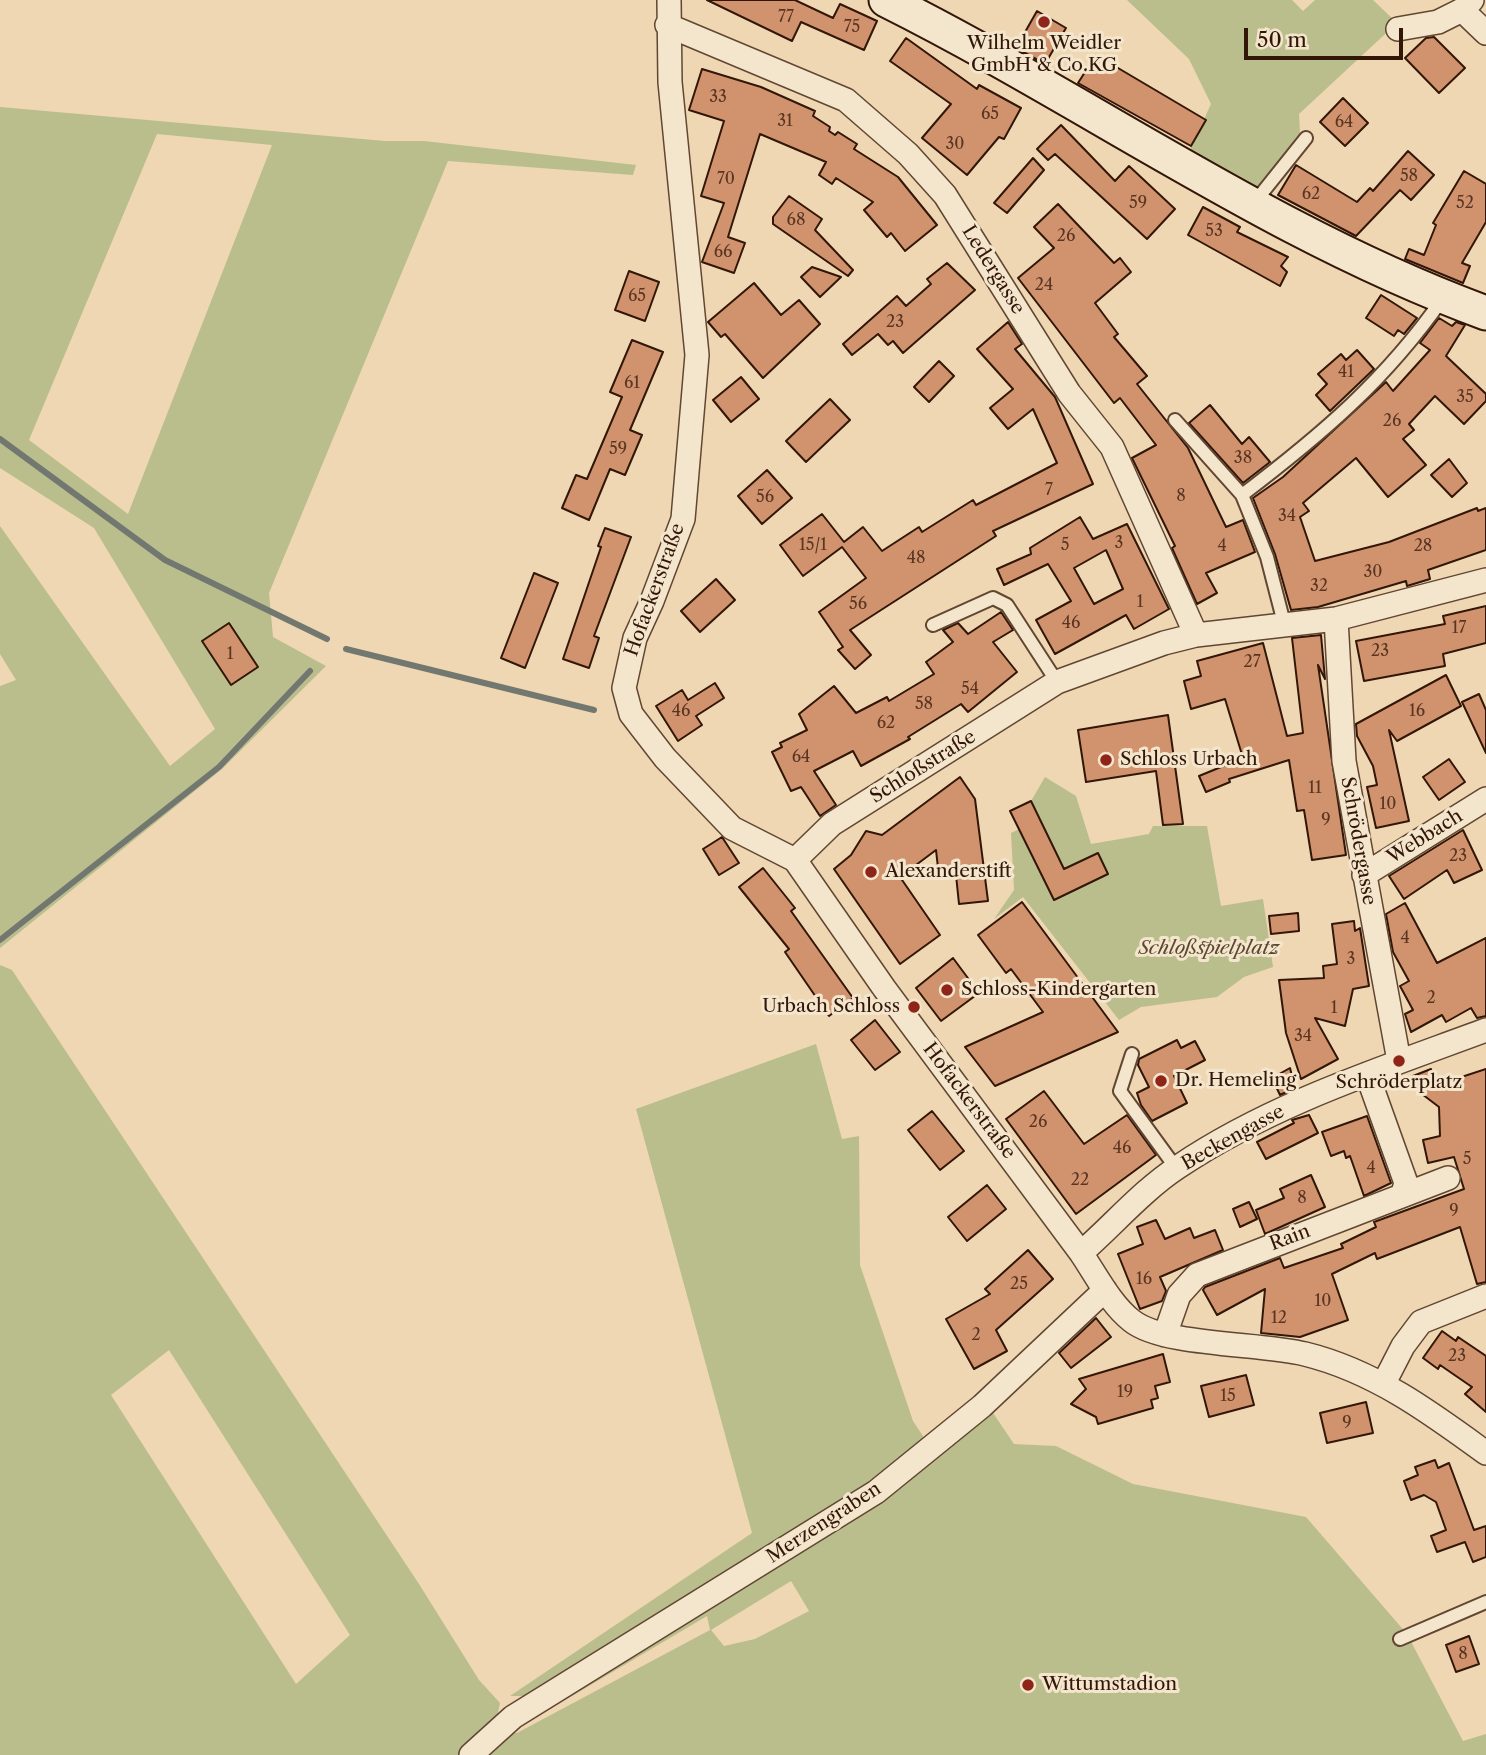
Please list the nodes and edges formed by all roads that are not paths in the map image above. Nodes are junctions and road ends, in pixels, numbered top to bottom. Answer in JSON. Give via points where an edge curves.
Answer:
{"nodes":[{"id":1,"x":669,"y":0,"type":"edge"},
{"id":2,"x":886,"y":0,"type":"edge"},
{"id":3,"x":1467,"y":5,"type":"edge"},
{"id":4,"x":667,"y":25,"type":"junction"},
{"id":5,"x":1398,"y":29,"type":"dead end"},
{"id":6,"x":1486,"y":33,"type":"edge"},
{"id":7,"x":1306,"y":138,"type":"dead end"},
{"id":8,"x":1252,"y":206,"type":"junction"},
{"id":9,"x":1443,"y":298,"type":"junction"},
{"id":10,"x":1486,"y":313,"type":"edge"},
{"id":11,"x":1175,"y":421,"type":"dead end"},
{"id":12,"x":1242,"y":495,"type":"junction"},
{"id":13,"x":1486,"y":580,"type":"edge"},
{"id":14,"x":1336,"y":619,"type":"junction"},
{"id":15,"x":933,"y":625,"type":"dead end"},
{"id":16,"x":1285,"y":627,"type":"junction"},
{"id":17,"x":1196,"y":635,"type":"junction"},
{"id":18,"x":1057,"y":682,"type":"junction"},
{"id":19,"x":1486,"y":799,"type":"edge"},
{"id":20,"x":795,"y":860,"type":"junction"},
{"id":21,"x":1364,"y":875,"type":"junction"},
{"id":22,"x":1486,"y":1030,"type":"edge"},
{"id":23,"x":1132,"y":1054,"type":"dead end"},
{"id":24,"x":1398,"y":1060,"type":"junction"},
{"id":25,"x":1367,"y":1074,"type":"junction"},
{"id":26,"x":1176,"y":1168,"type":"junction"},
{"id":27,"x":1448,"y":1178,"type":"dead end"},
{"id":28,"x":1403,"y":1193,"type":"junction"},
{"id":29,"x":1082,"y":1253,"type":"junction"},
{"id":30,"x":1105,"y":1290,"type":"junction"},
{"id":31,"x":1486,"y":1296,"type":"edge"},
{"id":32,"x":1165,"y":1335,"type":"junction"},
{"id":33,"x":1384,"y":1383,"type":"junction"},
{"id":34,"x":1486,"y":1453,"type":"edge"},
{"id":35,"x":1486,"y":1602,"type":"edge"},
{"id":36,"x":1400,"y":1639,"type":"dead end"},
{"id":37,"x":471,"y":1755,"type":"edge"}],
"edges":[{"from":1,"to":4,"type":"street","name":"Hofackerstraße"},
{"from":2,"to":8,"type":"street"},
{"from":3,"to":5,"type":"street","via":[[1438,22]]},
{"from":3,"to":6,"type":"street"},
{"from":4,"to":17,"type":"street","name":"Ledergasse","via":[[846,100],[908,154],[946,195],[1069,393],[1112,447]]},
{"from":4,"to":20,"type":"street","name":"Hofackerstraße","via":[[697,355],[682,519],[635,638],[624,688],[642,732],[732,828]]},
{"from":7,"to":8,"type":"lane"},
{"from":8,"to":9,"type":"street","via":[[1342,254]]},
{"from":9,"to":10,"type":"street"},
{"from":9,"to":12,"type":"lane","via":[[1410,345],[1376,382],[1312,442]]},
{"from":11,"to":12,"type":"lane"},
{"from":12,"to":16,"type":"lane","via":[[1267,557]]},
{"from":13,"to":14,"type":"street","name":"Schloßstraße"},
{"from":14,"to":16,"type":"street","name":"Schloßstraße"},
{"from":14,"to":21,"type":"street","name":"Schrödergasse","via":[[1344,761]]},
{"from":15,"to":18,"type":"lane","via":[[993,598],[1007,605]]},
{"from":16,"to":17,"type":"street","name":"Schloßstraße"},
{"from":17,"to":18,"type":"street","name":"Schloßstraße"},
{"from":18,"to":20,"type":"street","name":"Schloßstraße","via":[[832,824]]},
{"from":19,"to":21,"type":"street","name":"Webbach"},
{"from":20,"to":29,"type":"street","name":"Hofackerstraße","via":[[884,988]]},
{"from":21,"to":24,"type":"street","name":"Schrödergasse"},
{"from":22,"to":24,"type":"street","name":"Beckengasse"},
{"from":23,"to":26,"type":"lane","via":[[1120,1091]]},
{"from":24,"to":25,"type":"street","name":"Beckengasse"},
{"from":25,"to":26,"type":"street","name":"Beckengasse","via":[[1264,1117]]},
{"from":25,"to":28,"type":"street","via":[[1406,1183]]},
{"from":26,"to":29,"type":"street","name":"Beckengasse"},
{"from":27,"to":28,"type":"street","name":"Rain"},
{"from":28,"to":32,"type":"street","name":"Rain","via":[[1196,1275],[1179,1295]]},
{"from":29,"to":30,"type":"street","name":"Hofackerstraße"},
{"from":30,"to":32,"type":"street","name":"Hofackerstraße","via":[[1132,1322]]},
{"from":30,"to":37,"type":"street","name":"Merzengraben","via":[[982,1406],[876,1492],[513,1717]]},
{"from":31,"to":33,"type":"street","via":[[1421,1322],[1402,1346]]},
{"from":32,"to":33,"type":"street","name":"Hofackerstraße","via":[[1304,1354]]},
{"from":33,"to":34,"type":"street","name":"Hofackerstraße"},
{"from":35,"to":36,"type":"lane"}]}
